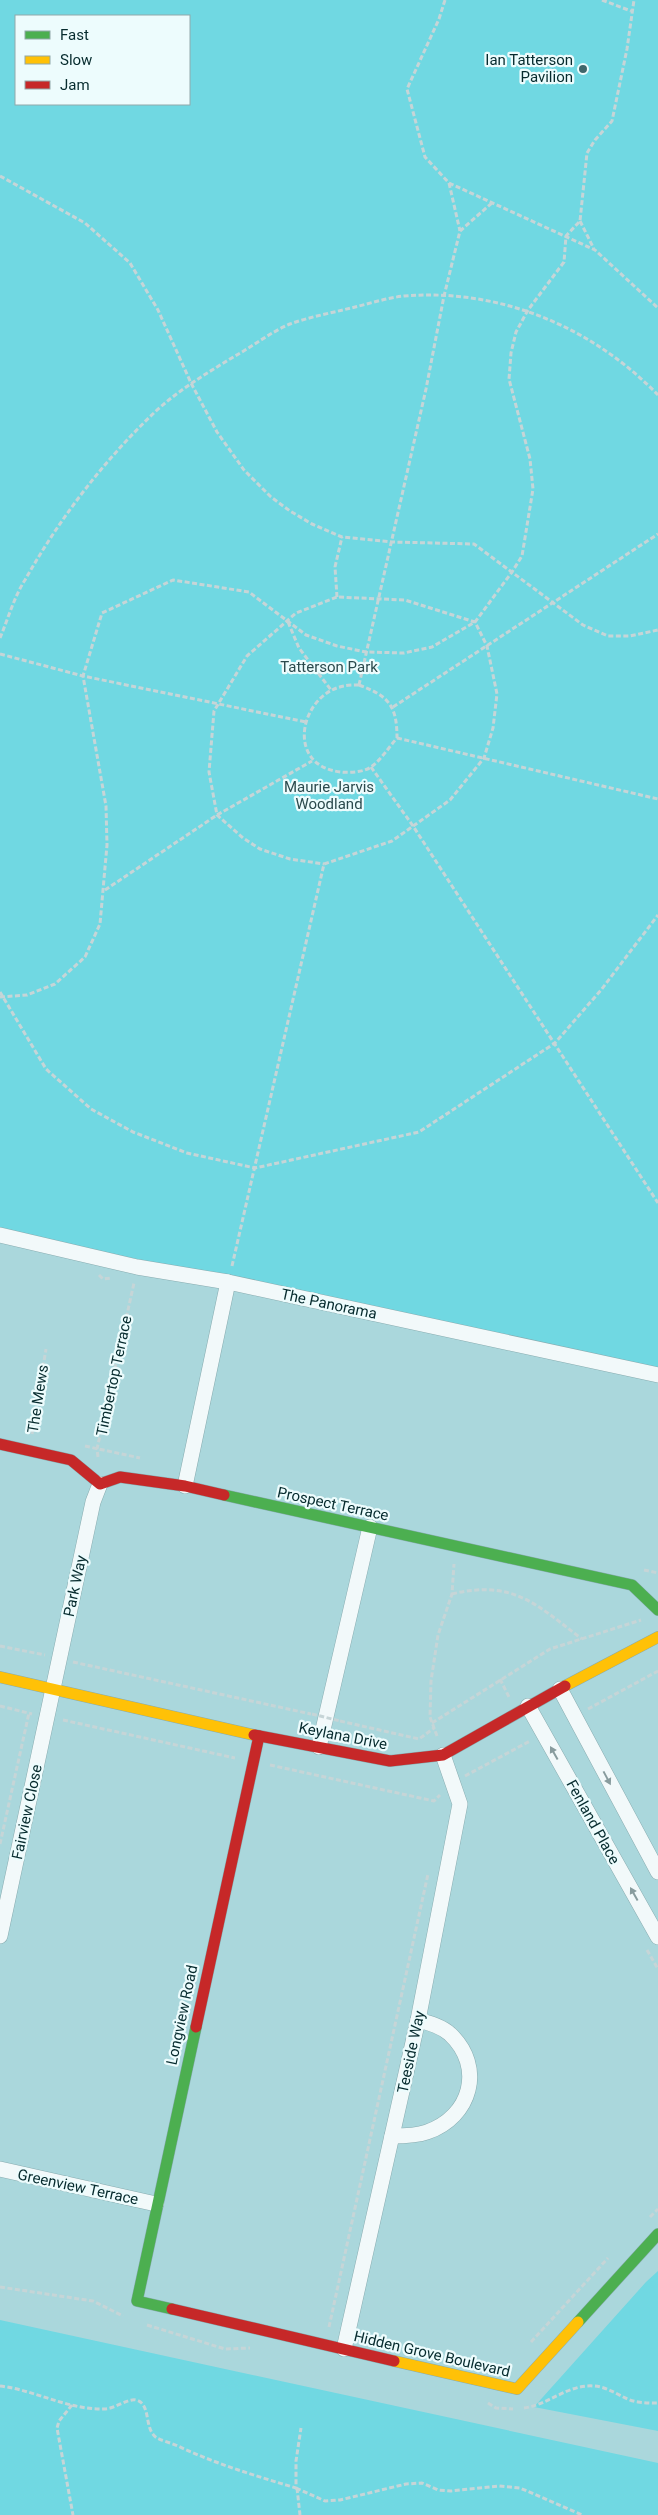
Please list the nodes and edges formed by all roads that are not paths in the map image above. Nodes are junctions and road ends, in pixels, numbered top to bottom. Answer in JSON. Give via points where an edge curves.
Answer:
{"nodes":[{"id":1,"x":0,"y":1236,"type":"edge"},
{"id":2,"x":228,"y":1282,"type":"junction"},
{"id":3,"x":658,"y":1375,"type":"edge"},
{"id":4,"x":0,"y":1444,"type":"edge"},
{"id":5,"x":100,"y":1484,"type":"junction"},
{"id":6,"x":185,"y":1486,"type":"junction"},
{"id":7,"x":370,"y":1527,"type":"junction"},
{"id":8,"x":653,"y":1613,"type":"edge"},
{"id":9,"x":658,"y":1637,"type":"edge"},
{"id":10,"x":0,"y":1676,"type":"edge"},
{"id":11,"x":53,"y":1688,"type":"junction"},
{"id":12,"x":560,"y":1688,"type":"junction"},
{"id":13,"x":528,"y":1706,"type":"junction"},
{"id":14,"x":259,"y":1736,"type":"junction"},
{"id":15,"x":319,"y":1747,"type":"junction"},
{"id":16,"x":443,"y":1755,"type":"junction"},
{"id":17,"x":658,"y":1872,"type":"edge"},
{"id":18,"x":0,"y":1936,"type":"edge"},
{"id":19,"x":658,"y":1937,"type":"edge"},
{"id":20,"x":418,"y":2020,"type":"junction"},
{"id":21,"x":392,"y":2136,"type":"junction"},
{"id":22,"x":0,"y":2169,"type":"edge"},
{"id":23,"x":156,"y":2204,"type":"junction"},
{"id":24,"x":658,"y":2234,"type":"edge"},
{"id":25,"x":136,"y":2301,"type":"joint"},
{"id":26,"x":344,"y":2349,"type":"junction"}],
"edges":[{"from":1,"to":2,"type":"street","name":"The Panorama","via":[[137,1267]]},
{"from":2,"to":3,"type":"street","name":"The Panorama"},
{"from":2,"to":6,"type":"street"},
{"from":4,"to":5,"type":"street","via":[[71,1460]]},
{"from":5,"to":6,"type":"street","name":"Prospect Terrace","via":[[120,1477]]},
{"from":5,"to":11,"type":"street","name":"Park Way","via":[[93,1502]]},
{"from":6,"to":7,"type":"street","name":"Prospect Terrace"},
{"from":7,"to":8,"type":"street","name":"Prospect Terrace","via":[[632,1585]]},
{"from":7,"to":15,"type":"street"},
{"from":9,"to":12,"type":"street","name":"Keylana Drive"},
{"from":10,"to":11,"type":"street","name":"Keylana Drive"},
{"from":11,"to":14,"type":"street","name":"Keylana Drive"},
{"from":11,"to":18,"type":"street","name":"Fairview Close"},
{"from":12,"to":13,"type":"street","name":"Keylana Drive"},
{"from":12,"to":17,"type":"street","one_way":true},
{"from":13,"to":16,"type":"street","name":"Keylana Drive"},
{"from":19,"to":13,"type":"street","name":"Fenland Place","one_way":true},
{"from":14,"to":15,"type":"street","name":"Keylana Drive"},
{"from":14,"to":23,"type":"street","name":"Longview Road"},
{"from":15,"to":16,"type":"street","name":"Keylana Drive","via":[[390,1761]]},
{"from":16,"to":20,"type":"street","name":"Teeside Way","via":[[460,1804]]},
{"from":20,"to":21,"type":"street","name":"Teeside Way"},
{"from":20,"to":21,"type":"street","via":[[440,2026],[451,2034],[465,2056],[471,2079],[465,2101],[443,2125],[426,2133]]},
{"from":21,"to":26,"type":"street","name":"Teeside Way"},
{"from":22,"to":23,"type":"street","name":"Greenview Terrace"},
{"from":23,"to":25,"type":"street","name":"Longview Road"},
{"from":24,"to":26,"type":"street","name":"Hidden Grove Boulevard","via":[[517,2389]]},
{"from":25,"to":26,"type":"street","name":"Hidden Grove Boulevard"}]}
